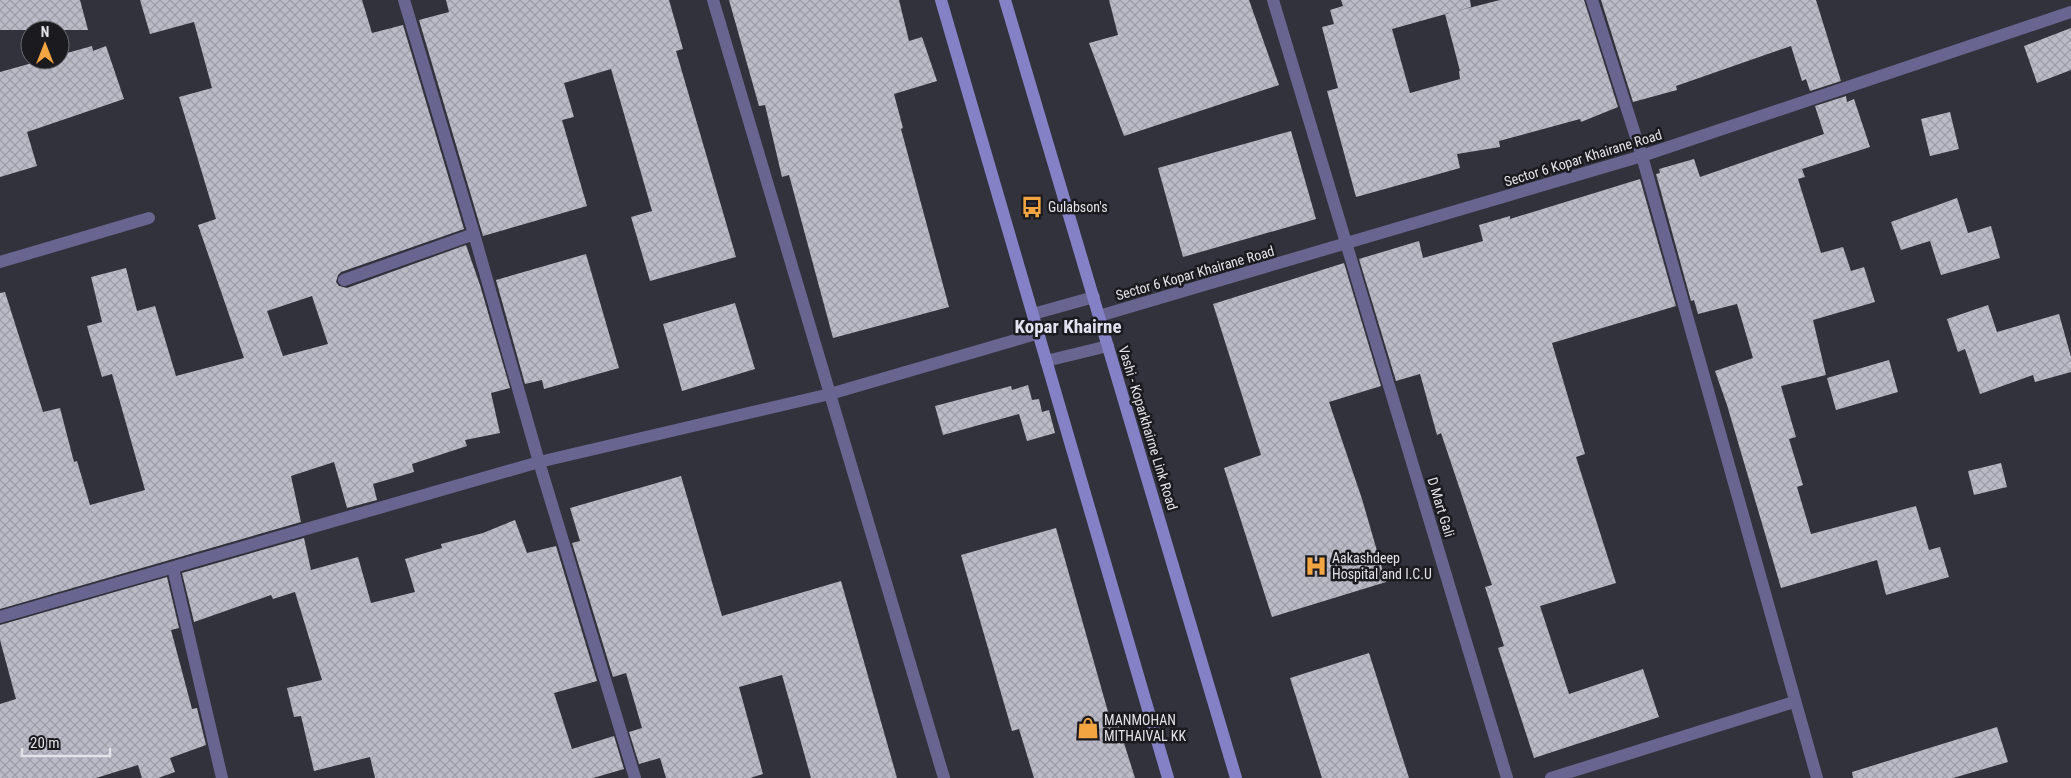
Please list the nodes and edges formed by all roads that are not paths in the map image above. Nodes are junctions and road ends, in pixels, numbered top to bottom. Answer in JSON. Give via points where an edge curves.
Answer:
{"nodes":[{"id":1,"x":404,"y":0,"type":"edge"},
{"id":2,"x":713,"y":0,"type":"edge"},
{"id":3,"x":941,"y":0,"type":"edge"},
{"id":4,"x":1005,"y":0,"type":"edge"},
{"id":5,"x":1273,"y":0,"type":"edge"},
{"id":6,"x":1592,"y":0,"type":"edge"},
{"id":7,"x":2071,"y":12,"type":"edge"},
{"id":8,"x":1642,"y":156,"type":"junction"},
{"id":9,"x":149,"y":218,"type":"dead end"},
{"id":10,"x":474,"y":234,"type":"junction"},
{"id":11,"x":1346,"y":244,"type":"junction"},
{"id":12,"x":0,"y":262,"type":"edge"},
{"id":13,"x":344,"y":280,"type":"dead end"},
{"id":14,"x":1094,"y":297,"type":"junction"},
{"id":15,"x":1033,"y":314,"type":"junction"},
{"id":16,"x":1099,"y":316,"type":"junction"},
{"id":17,"x":1039,"y":333,"type":"junction"},
{"id":18,"x":1108,"y":346,"type":"junction"},
{"id":19,"x":1046,"y":361,"type":"junction"},
{"id":20,"x":830,"y":394,"type":"junction"},
{"id":21,"x":539,"y":462,"type":"junction"},
{"id":22,"x":173,"y":568,"type":"junction"},
{"id":23,"x":0,"y":617,"type":"edge"},
{"id":24,"x":1794,"y":702,"type":"junction"},
{"id":25,"x":222,"y":778,"type":"edge"},
{"id":26,"x":635,"y":778,"type":"edge"},
{"id":27,"x":944,"y":778,"type":"edge"},
{"id":28,"x":1168,"y":778,"type":"edge"},
{"id":29,"x":1236,"y":778,"type":"edge"},
{"id":30,"x":1507,"y":778,"type":"edge"},
{"id":31,"x":1551,"y":778,"type":"edge"},
{"id":32,"x":1817,"y":778,"type":"edge"}],
"edges":[{"from":1,"to":10,"type":"street"},
{"from":2,"to":20,"type":"street"},
{"from":3,"to":15,"type":"main road"},
{"from":4,"to":14,"type":"main road","name":"Vashi - Koparkhairne Link Road"},
{"from":5,"to":11,"type":"street","name":"D Mart Gali"},
{"from":6,"to":8,"type":"street"},
{"from":7,"to":8,"type":"street","name":"Sector 6 Kopar Khairane Road"},
{"from":8,"to":11,"type":"street","name":"Sector 6 Kopar Khairane Road"},
{"from":8,"to":24,"type":"street"},
{"from":9,"to":12,"type":"street"},
{"from":10,"to":13,"type":"street"},
{"from":10,"to":21,"type":"street"},
{"from":11,"to":16,"type":"street","name":"Sector 6 Kopar Khairane Road"},
{"from":11,"to":30,"type":"street","name":"D Mart Gali"},
{"from":14,"to":15,"type":"street"},
{"from":14,"to":16,"type":"main road","name":"Vashi - Koparkhairne Link Road"},
{"from":15,"to":17,"type":"main road"},
{"from":16,"to":18,"type":"main road","name":"Vashi - Koparkhairne Link Road"},
{"from":17,"to":19,"type":"main road"},
{"from":17,"to":20,"type":"street"},
{"from":18,"to":19,"type":"street"},
{"from":18,"to":29,"type":"main road","name":"Vashi - Koparkhairne Link Road"},
{"from":19,"to":28,"type":"main road"},
{"from":20,"to":21,"type":"street"},
{"from":20,"to":27,"type":"street"},
{"from":21,"to":22,"type":"street"},
{"from":21,"to":26,"type":"street"},
{"from":22,"to":23,"type":"street"},
{"from":22,"to":25,"type":"street"},
{"from":24,"to":31,"type":"street"},
{"from":24,"to":32,"type":"street"}]}
